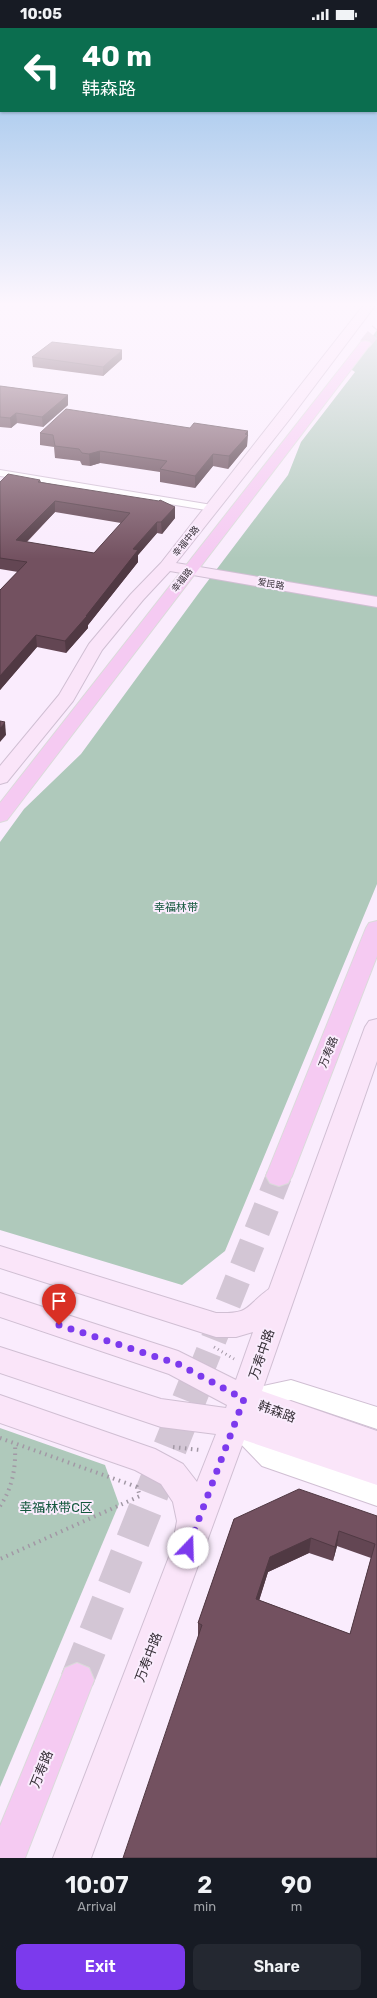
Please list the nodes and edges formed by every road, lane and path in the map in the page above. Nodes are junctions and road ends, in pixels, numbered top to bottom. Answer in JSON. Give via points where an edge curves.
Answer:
{"nodes":[{"id":1,"x":306,"y":387,"type":"edge"},
{"id":2,"x":331,"y":387,"type":"edge"},
{"id":3,"x":0,"y":473,"type":"edge"},
{"id":4,"x":212,"y":508,"type":"junction"},
{"id":5,"x":166,"y":566,"type":"junction"},
{"id":6,"x":190,"y":570,"type":"junction"},
{"id":7,"x":377,"y":602,"type":"edge"},
{"id":8,"x":0,"y":778,"type":"edge"},
{"id":9,"x":0,"y":816,"type":"edge"},
{"id":10,"x":377,"y":928,"type":"edge"},
{"id":11,"x":377,"y":1027,"type":"edge"},
{"id":12,"x":279,"y":1176,"type":"tunnel mouth"},
{"id":13,"x":0,"y":1256,"type":"edge"},
{"id":14,"x":282,"y":1293,"type":"junction"},
{"id":15,"x":0,"y":1305,"type":"edge"},
{"id":16,"x":208,"y":1344,"type":"dead end"},
{"id":17,"x":0,"y":1360,"type":"edge"},
{"id":18,"x":245,"y":1397,"type":"junction"},
{"id":19,"x":0,"y":1409,"type":"edge"},
{"id":20,"x":377,"y":1418,"type":"edge"},
{"id":21,"x":0,"y":1438,"type":"edge"},
{"id":22,"x":15,"y":1444,"type":"junction"},
{"id":23,"x":377,"y":1445,"type":"edge"},
{"id":24,"x":377,"y":1470,"type":"edge"},
{"id":25,"x":377,"y":1494,"type":"edge"},
{"id":26,"x":0,"y":1506,"type":"edge"},
{"id":27,"x":188,"y":1548,"type":"junction"},
{"id":28,"x":0,"y":1559,"type":"edge"},
{"id":29,"x":77,"y":1680,"type":"tunnel mouth"},
{"id":30,"x":6,"y":1858,"type":"edge"},
{"id":31,"x":72,"y":1858,"type":"edge"}],
"edges":[{"from":1,"to":4,"type":"main road","name":"幸福中路"},
{"from":2,"to":6,"type":"main road","name":"幸福路"},
{"from":3,"to":4,"type":"street"},
{"from":4,"to":5,"type":"main road","name":"幸福中路"},
{"from":5,"to":6,"type":"main road","name":"爱民路"},
{"from":5,"to":8,"type":"main road","name":"幸福中路","via":[[95,648],[67,697]]},
{"from":6,"to":7,"type":"main road","name":"爱民路"},
{"from":6,"to":9,"type":"main road","name":"幸福路"},
{"from":10,"to":12,"type":"main road","name":"万寿路"},
{"from":11,"to":14,"type":"main road","name":"万寿中路"},
{"from":13,"to":14,"type":"main road","via":[[216,1325],[248,1324],[263,1314]]},
{"from":14,"to":18,"type":"main road","name":"万寿中路"},
{"from":15,"to":18,"type":"main road","name":"韩森路","via":[[178,1364]]},
{"from":16,"to":18,"type":"path"},
{"from":17,"to":18,"type":"main road","name":"韩森路","via":[[161,1414]]},
{"from":18,"to":20,"type":"street","via":[[291,1390]]},
{"from":18,"to":23,"type":"main road","name":"韩森路","via":[[283,1414]]},
{"from":18,"to":24,"type":"main road","name":"韩森路"},
{"from":18,"to":25,"type":"street","via":[[270,1458]]},
{"from":18,"to":27,"type":"main road","name":"万寿中路"},
{"from":19,"to":27,"type":"main road","via":[[144,1459],[172,1474],[188,1496],[193,1521]]},
{"from":21,"to":22,"type":"path"},
{"from":22,"to":26,"type":"path","via":[[16,1468]]},
{"from":22,"to":28,"type":"path","via":[[137,1487],[140,1496]]},
{"from":27,"to":31,"type":"main road","name":"万寿中路"},
{"from":29,"to":30,"type":"main road","name":"万寿路"}]}
